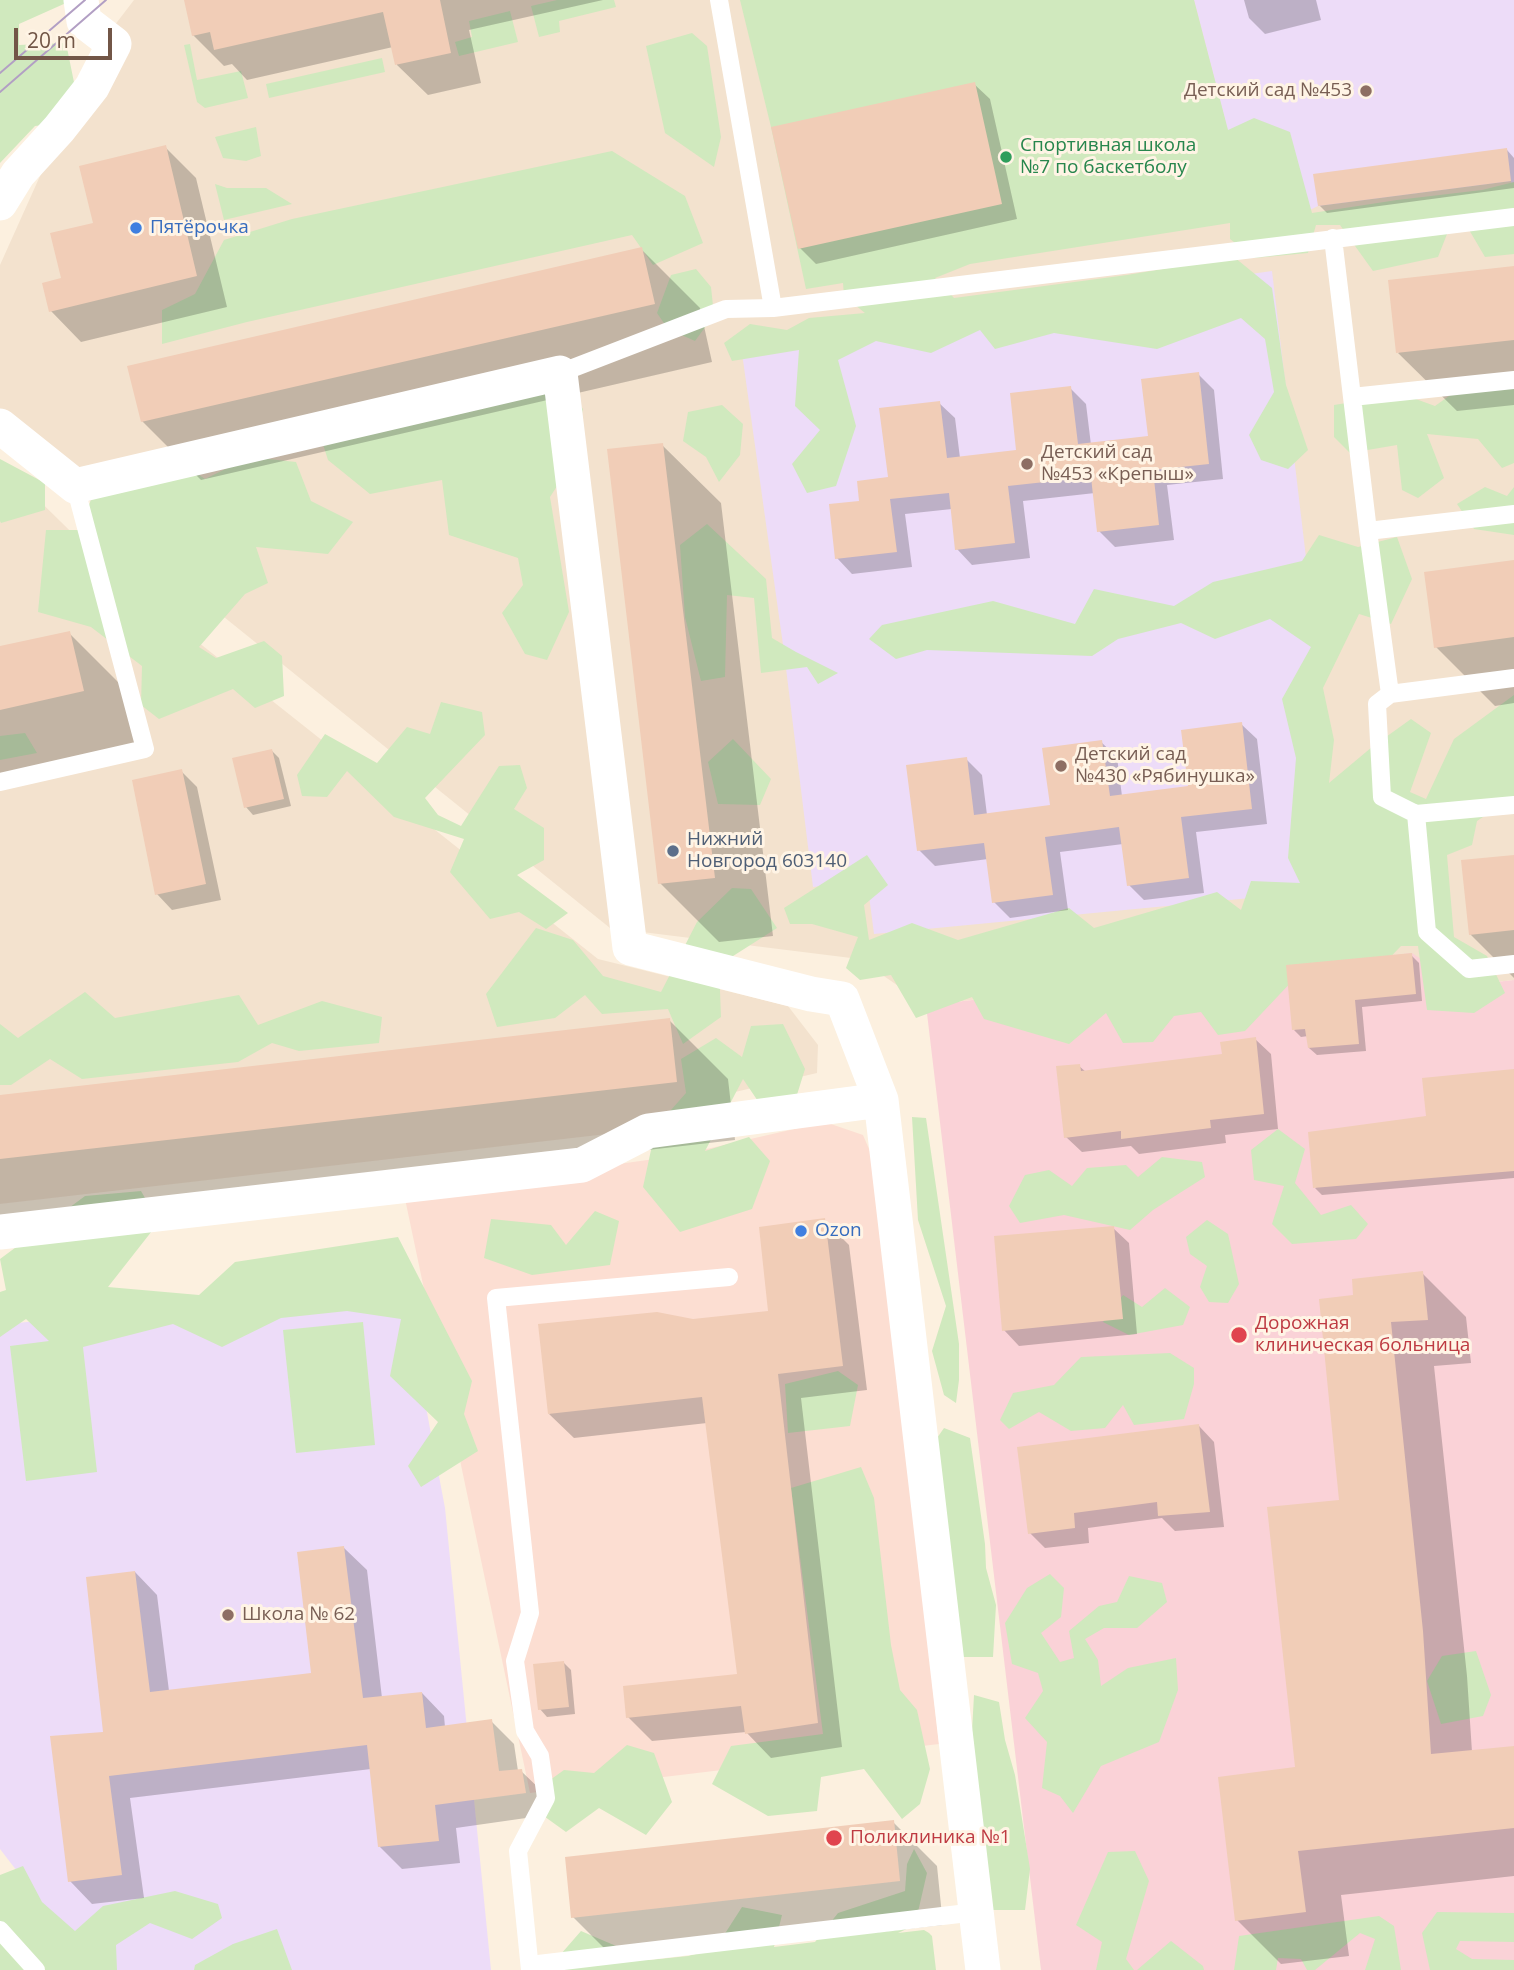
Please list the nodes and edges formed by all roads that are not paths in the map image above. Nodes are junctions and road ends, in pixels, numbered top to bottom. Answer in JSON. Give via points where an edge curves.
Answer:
{"nodes":[{"id":1,"x":81,"y":0,"type":"edge"},
{"id":2,"x":719,"y":0,"type":"edge"},
{"id":3,"x":0,"y":203,"type":"edge"},
{"id":4,"x":1514,"y":218,"type":"edge"},
{"id":5,"x":1333,"y":238,"type":"junction"},
{"id":6,"x":773,"y":308,"type":"junction"},
{"id":7,"x":560,"y":373,"type":"junction"},
{"id":8,"x":1514,"y":380,"type":"edge"},
{"id":9,"x":1352,"y":397,"type":"junction"},
{"id":10,"x":0,"y":426,"type":"edge"},
{"id":11,"x":75,"y":486,"type":"junction"},
{"id":12,"x":1514,"y":514,"type":"edge"},
{"id":13,"x":1368,"y":531,"type":"junction"},
{"id":14,"x":1514,"y":678,"type":"edge"},
{"id":15,"x":1390,"y":694,"type":"junction"},
{"id":16,"x":0,"y":782,"type":"edge"},
{"id":17,"x":1514,"y":805,"type":"edge"},
{"id":18,"x":1416,"y":814,"type":"junction"},
{"id":19,"x":1514,"y":964,"type":"edge"},
{"id":20,"x":881,"y":1100,"type":"junction"},
{"id":21,"x":0,"y":1232,"type":"edge"},
{"id":22,"x":729,"y":1277,"type":"dead end"},
{"id":23,"x":976,"y":1912,"type":"junction"},
{"id":24,"x":0,"y":1930,"type":"edge"},
{"id":25,"x":530,"y":1967,"type":"edge"},
{"id":26,"x":36,"y":1970,"type":"edge"},
{"id":27,"x":983,"y":1970,"type":"edge"}],
"edges":[{"from":1,"to":3,"type":"street","via":[[84,20],[114,44],[92,87],[18,174]]},
{"from":2,"to":6,"type":"lane"},
{"from":4,"to":5,"type":"lane"},
{"from":5,"to":6,"type":"lane"},
{"from":5,"to":9,"type":"lane"},
{"from":6,"to":7,"type":"lane","via":[[726,309]]},
{"from":7,"to":11,"type":"street"},
{"from":7,"to":20,"type":"street","via":[[630,948],[842,999]]},
{"from":8,"to":9,"type":"lane"},
{"from":9,"to":13,"type":"lane"},
{"from":10,"to":11,"type":"street"},
{"from":11,"to":16,"type":"lane","via":[[145,749]]},
{"from":12,"to":13,"type":"lane"},
{"from":13,"to":15,"type":"lane"},
{"from":14,"to":15,"type":"lane"},
{"from":15,"to":18,"type":"lane","via":[[1377,704],[1382,797]]},
{"from":17,"to":18,"type":"lane"},
{"from":18,"to":19,"type":"lane","via":[[1427,932],[1469,969]]},
{"from":20,"to":21,"type":"street","via":[[648,1131],[582,1165]]},
{"from":20,"to":23,"type":"street"},
{"from":22,"to":25,"type":"lane","via":[[496,1298],[530,1613],[515,1661],[525,1731],[540,1756],[546,1798],[518,1852]]},
{"from":23,"to":25,"type":"lane"},
{"from":23,"to":27,"type":"street"},
{"from":24,"to":26,"type":"lane"}]}
